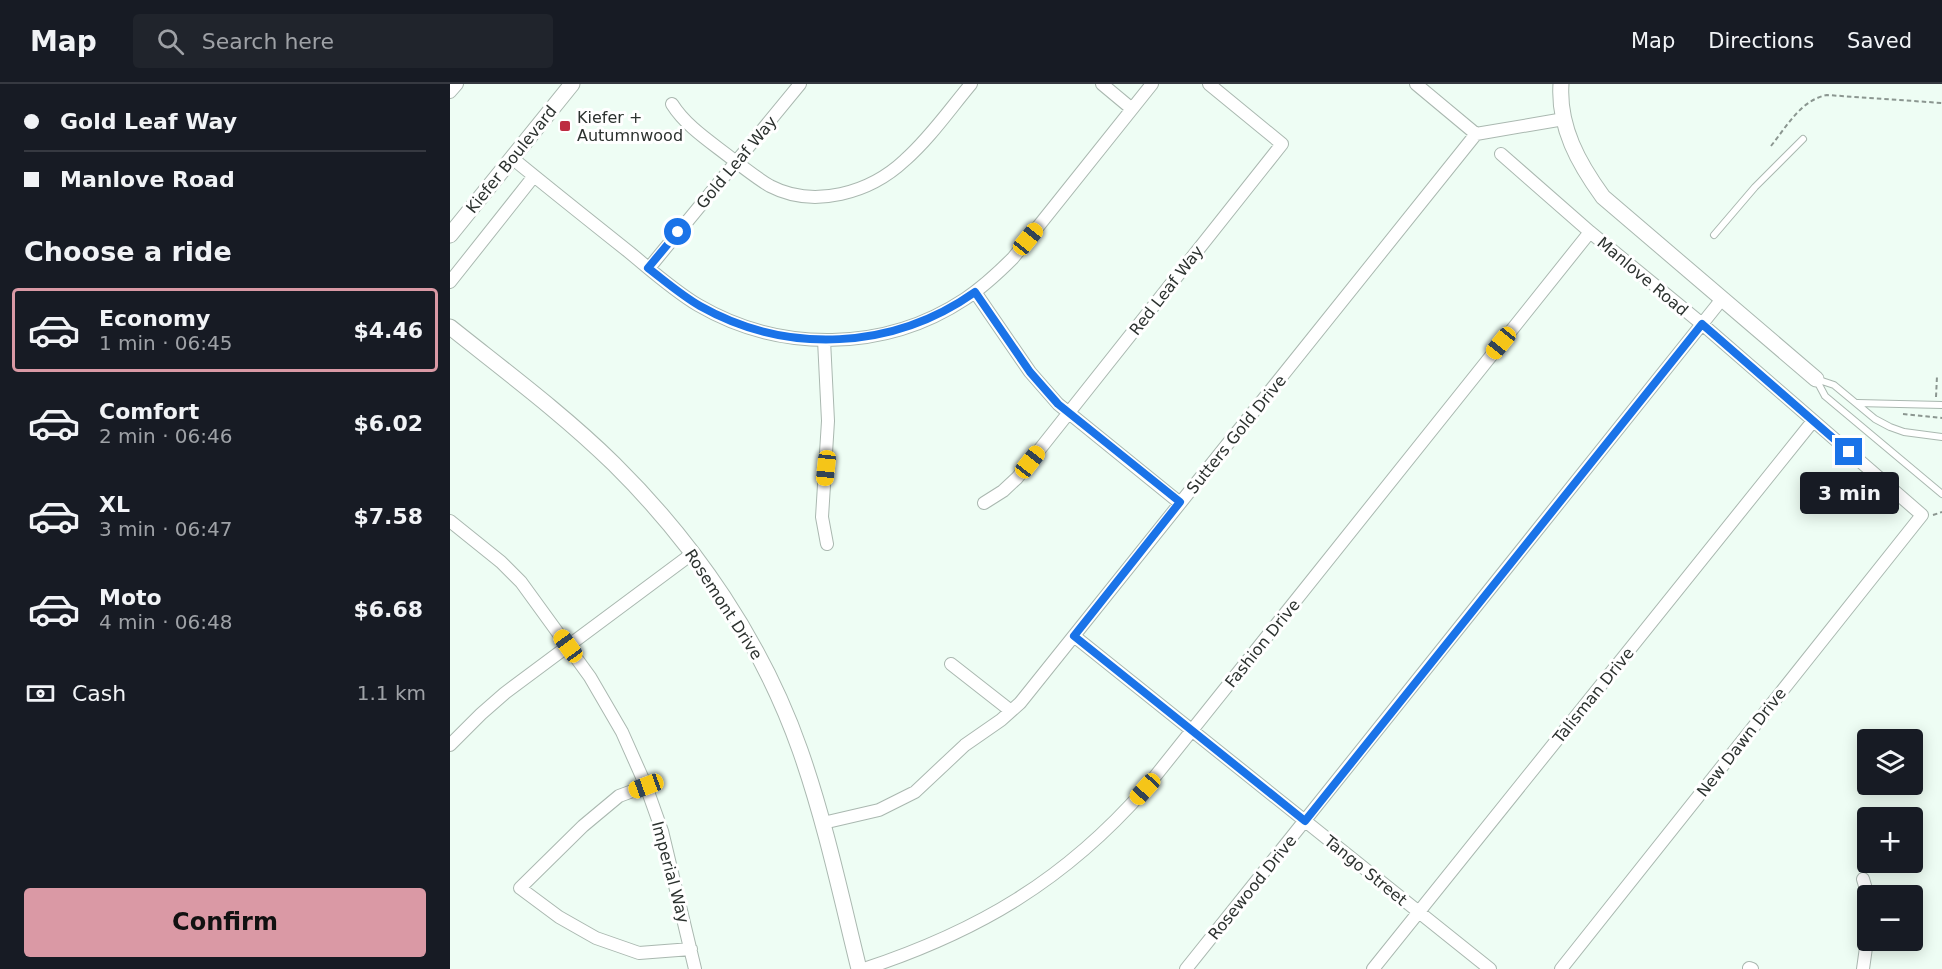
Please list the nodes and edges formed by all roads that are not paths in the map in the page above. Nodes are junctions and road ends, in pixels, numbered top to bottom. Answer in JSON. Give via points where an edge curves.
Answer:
{"nodes":[{"id":1,"x":457,"y":84,"type":"edge"},
{"id":2,"x":572,"y":84,"type":"edge"},
{"id":3,"x":800,"y":84,"type":"edge"},
{"id":4,"x":971,"y":84,"type":"edge"},
{"id":5,"x":1102,"y":84,"type":"edge"},
{"id":6,"x":1152,"y":84,"type":"edge"},
{"id":7,"x":1209,"y":84,"type":"edge"},
{"id":8,"x":1416,"y":84,"type":"edge"},
{"id":9,"x":1561,"y":84,"type":"edge"},
{"id":10,"x":450,"y":92,"type":"edge"},
{"id":11,"x":672,"y":104,"type":"dead end"},
{"id":12,"x":1132,"y":109,"type":"junction"},
{"id":13,"x":1564,"y":119,"type":"junction"},
{"id":14,"x":1476,"y":134,"type":"junction"},
{"id":15,"x":1803,"y":139,"type":"dead end"},
{"id":16,"x":1501,"y":154,"type":"dead end"},
{"id":17,"x":512,"y":158,"type":"junction"},
{"id":18,"x":736,"y":161,"type":"junction"},
{"id":19,"x":534,"y":176,"type":"junction"},
{"id":20,"x":1590,"y":232,"type":"junction"},
{"id":21,"x":450,"y":235,"type":"edge"},
{"id":22,"x":1714,"y":235,"type":"dead end"},
{"id":23,"x":648,"y":268,"type":"junction"},
{"id":24,"x":450,"y":282,"type":"edge"},
{"id":25,"x":975,"y":292,"type":"junction"},
{"id":26,"x":1722,"y":299,"type":"junction"},
{"id":27,"x":1702,"y":324,"type":"junction"},
{"id":28,"x":450,"y":327,"type":"edge"},
{"id":29,"x":824,"y":340,"type":"junction"},
{"id":30,"x":1816,"y":379,"type":"junction"},
{"id":31,"x":1856,"y":403,"type":"junction"},
{"id":32,"x":1942,"y":405,"type":"edge"},
{"id":33,"x":1069,"y":412,"type":"junction"},
{"id":34,"x":1813,"y":421,"type":"junction"},
{"id":35,"x":1942,"y":436,"type":"edge"},
{"id":36,"x":1942,"y":494,"type":"edge"},
{"id":37,"x":1180,"y":502,"type":"junction"},
{"id":38,"x":984,"y":503,"type":"dead end"},
{"id":39,"x":1922,"y":515,"type":"joint"},
{"id":40,"x":450,"y":520,"type":"edge"},
{"id":41,"x":827,"y":544,"type":"dead end"},
{"id":42,"x":693,"y":553,"type":"junction"},
{"id":43,"x":1074,"y":636,"type":"junction"},
{"id":44,"x":568,"y":646,"type":"junction"},
{"id":45,"x":951,"y":664,"type":"dead end"},
{"id":46,"x":1011,"y":711,"type":"junction"},
{"id":47,"x":1192,"y":731,"type":"junction"},
{"id":48,"x":450,"y":745,"type":"edge"},
{"id":49,"x":646,"y":786,"type":"junction"},
{"id":50,"x":1305,"y":821,"type":"junction"},
{"id":51,"x":823,"y":823,"type":"junction"},
{"id":52,"x":1863,"y":879,"type":"dead end"},
{"id":53,"x":1865,"y":885,"type":"edge"},
{"id":54,"x":1419,"y":912,"type":"junction"},
{"id":55,"x":691,"y":949,"type":"junction"},
{"id":56,"x":1866,"y":951,"type":"edge"},
{"id":57,"x":695,"y":969,"type":"edge"},
{"id":58,"x":860,"y":969,"type":"edge"},
{"id":59,"x":864,"y":969,"type":"edge"},
{"id":60,"x":1186,"y":969,"type":"edge"},
{"id":61,"x":1373,"y":969,"type":"edge"},
{"id":62,"x":1490,"y":969,"type":"edge"},
{"id":63,"x":1561,"y":969,"type":"edge"},
{"id":64,"x":1863,"y":969,"type":"edge"}],
"edges":[{"from":1,"to":10,"type":"street"},
{"from":2,"to":17,"type":"street","name":"Kiefer Boulevard"},
{"from":3,"to":18,"type":"street","name":"Gold Leaf Way"},
{"from":4,"to":18,"type":"street","via":[[905,161],[856,190],[831,196],[793,194],[770,186]]},
{"from":5,"to":12,"type":"street"},
{"from":6,"to":12,"type":"street"},
{"from":7,"to":33,"type":"street","name":"Red Leaf Way","via":[[1282,144]]},
{"from":8,"to":14,"type":"street"},
{"from":9,"to":13,"type":"street","name":"Manlove Road"},
{"from":11,"to":18,"type":"street","via":[[685,120]]},
{"from":12,"to":25,"type":"street","via":[[1013,258]]},
{"from":13,"to":14,"type":"street"},
{"from":13,"to":26,"type":"street","name":"Manlove Road","via":[[1585,172],[1604,197]]},
{"from":14,"to":37,"type":"street","name":"Sutters Gold Drive"},
{"from":15,"to":22,"type":"lane","via":[[1755,186]]},
{"from":16,"to":20,"type":"street","name":"Manlove Road"},
{"from":17,"to":19,"type":"street"},
{"from":17,"to":21,"type":"street","name":"Kiefer Boulevard"},
{"from":18,"to":23,"type":"street","name":"Gold Leaf Way"},
{"from":19,"to":23,"type":"street"},
{"from":19,"to":24,"type":"street"},
{"from":20,"to":27,"type":"street","name":"Manlove Road"},
{"from":20,"to":47,"type":"street","name":"Fashion Drive"},
{"from":23,"to":29,"type":"street","via":[[688,298],[730,321],[771,334]]},
{"from":25,"to":29,"type":"street","via":[[941,313],[892,332]]},
{"from":25,"to":33,"type":"street","via":[[1039,383]]},
{"from":26,"to":27,"type":"street","name":"Rosewood Drive"},
{"from":26,"to":30,"type":"street","name":"Manlove Road"},
{"from":27,"to":34,"type":"street","name":"Manlove Road"},
{"from":27,"to":50,"type":"street","name":"Rosewood Drive"},
{"from":28,"to":42,"type":"street","name":"Rosemont Drive","via":[[612,462]]},
{"from":29,"to":41,"type":"street","via":[[828,421],[822,517]]},
{"from":30,"to":31,"type":"lane","name":"Manlove Road","via":[[1834,385]]},
{"from":30,"to":36,"type":"lane","name":"Manlove Road","via":[[1825,396]]},
{"from":31,"to":32,"type":"lane"},
{"from":31,"to":35,"type":"lane","name":"Manlove Road","via":[[1890,427]]},
{"from":33,"to":37,"type":"street"},
{"from":33,"to":38,"type":"street","name":"Red Leaf Way","via":[[1017,478]]},
{"from":34,"to":39,"type":"street","name":"Manlove Road"},
{"from":34,"to":54,"type":"street","name":"Talisman Drive"},
{"from":37,"to":43,"type":"street","name":"Sutters Gold Drive"},
{"from":39,"to":63,"type":"street","name":"New Dawn Drive"},
{"from":40,"to":44,"type":"street","name":"Imperial Way","via":[[521,582]]},
{"from":42,"to":44,"type":"street"},
{"from":42,"to":51,"type":"street","name":"Rosemont Drive","via":[[737,618],[780,699]]},
{"from":43,"to":46,"type":"street","name":"Sutters Gold Drive"},
{"from":43,"to":47,"type":"street","name":"Tango Street"},
{"from":44,"to":48,"type":"street","via":[[505,693]]},
{"from":44,"to":49,"type":"street","name":"Imperial Way","via":[[602,695]]},
{"from":45,"to":46,"type":"street"},
{"from":46,"to":51,"type":"street","name":"Sutters Gold Drive","via":[[904,799],[879,810]]},
{"from":47,"to":50,"type":"street","name":"Tango Street"},
{"from":47,"to":59,"type":"street","name":"Fashion Drive","via":[[1122,815],[1058,872],[961,932]]},
{"from":49,"to":55,"type":"street","name":"Imperial Way","via":[[668,851]]},
{"from":49,"to":55,"type":"street","via":[[620,796],[520,888],[596,938],[639,953]]},
{"from":50,"to":54,"type":"street","name":"Tango Street"},
{"from":50,"to":60,"type":"street","name":"Rosewood Drive"},
{"from":51,"to":58,"type":"street","name":"Rosemont Drive"},
{"from":52,"to":53,"type":"street"},
{"from":54,"to":61,"type":"street","name":"Talisman Drive"},
{"from":54,"to":62,"type":"street","name":"Tango Street"},
{"from":55,"to":57,"type":"street","name":"Imperial Way"},
{"from":56,"to":64,"type":"street"}]}
